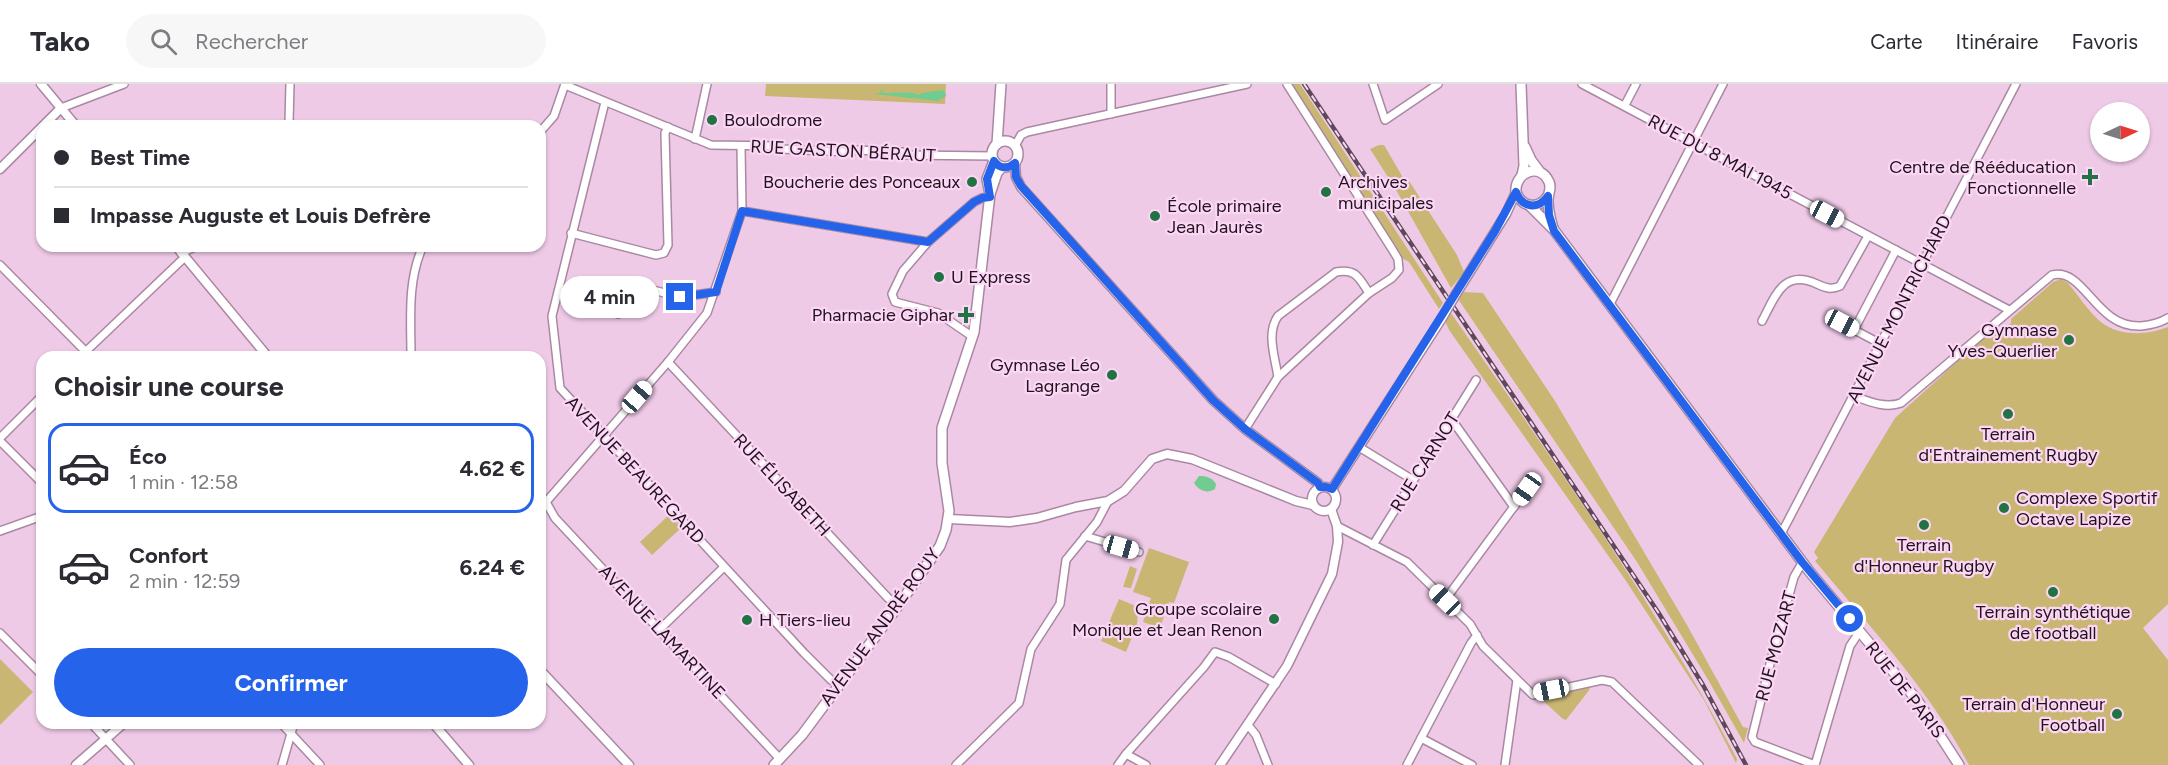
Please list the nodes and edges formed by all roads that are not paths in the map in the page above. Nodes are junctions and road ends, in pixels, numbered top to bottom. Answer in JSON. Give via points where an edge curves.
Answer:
{"nodes":[{"id":1,"x":40,"y":84,"type":"edge"},
{"id":2,"x":124,"y":84,"type":"edge"},
{"id":3,"x":290,"y":84,"type":"edge"},
{"id":4,"x":706,"y":84,"type":"edge"},
{"id":5,"x":1001,"y":84,"type":"edge"},
{"id":6,"x":1111,"y":84,"type":"edge"},
{"id":7,"x":1247,"y":84,"type":"edge"},
{"id":8,"x":1287,"y":84,"type":"edge"},
{"id":9,"x":1373,"y":84,"type":"edge"},
{"id":10,"x":1438,"y":84,"type":"edge"},
{"id":11,"x":1521,"y":84,"type":"edge"},
{"id":12,"x":1582,"y":84,"type":"edge"},
{"id":13,"x":1636,"y":84,"type":"edge"},
{"id":14,"x":1723,"y":84,"type":"edge"},
{"id":15,"x":2016,"y":84,"type":"edge"},
{"id":16,"x":565,"y":85,"type":"edge"},
{"id":17,"x":1224,"y":86,"type":"edge"},
{"id":18,"x":605,"y":102,"type":"junction"},
{"id":19,"x":1626,"y":103,"type":"dead end"},
{"id":20,"x":61,"y":108,"type":"junction"},
{"id":21,"x":1111,"y":114,"type":"junction"},
{"id":22,"x":998,"y":119,"type":"junction"},
{"id":23,"x":50,"y":120,"type":"edge"},
{"id":24,"x":71,"y":120,"type":"edge"},
{"id":25,"x":286,"y":120,"type":"edge"},
{"id":26,"x":546,"y":125,"type":"edge"},
{"id":27,"x":668,"y":127,"type":"junction"},
{"id":28,"x":36,"y":134,"type":"edge"},
{"id":29,"x":695,"y":139,"type":"junction"},
{"id":30,"x":1522,"y":139,"type":"junction"},
{"id":31,"x":997,"y":144,"type":"junction"},
{"id":32,"x":1012,"y":144,"type":"junction"},
{"id":33,"x":1692,"y":144,"type":"junction"},
{"id":34,"x":741,"y":147,"type":"junction"},
{"id":35,"x":993,"y":159,"type":"junction"},
{"id":36,"x":1015,"y":163,"type":"junction"},
{"id":37,"x":1002,"y":167,"type":"junction"},
{"id":38,"x":0,"y":169,"type":"edge"},
{"id":39,"x":1540,"y":172,"type":"junction"},
{"id":40,"x":1522,"y":175,"type":"junction"},
{"id":41,"x":1516,"y":192,"type":"junction"},
{"id":42,"x":990,"y":195,"type":"junction"},
{"id":43,"x":1548,"y":196,"type":"junction"},
{"id":44,"x":1528,"y":205,"type":"junction"},
{"id":45,"x":742,"y":211,"type":"junction"},
{"id":46,"x":1506,"y":214,"type":"junction"},
{"id":47,"x":1554,"y":231,"type":"junction"},
{"id":48,"x":572,"y":233,"type":"junction"},
{"id":49,"x":1868,"y":236,"type":"junction"},
{"id":50,"x":928,"y":242,"type":"junction"},
{"id":51,"x":1896,"y":250,"type":"junction"},
{"id":52,"x":181,"y":252,"type":"edge"},
{"id":53,"x":421,"y":252,"type":"edge"},
{"id":54,"x":1922,"y":264,"type":"junction"},
{"id":55,"x":0,"y":265,"type":"edge"},
{"id":56,"x":716,"y":292,"type":"junction"},
{"id":57,"x":1370,"y":292,"type":"junction"},
{"id":58,"x":1610,"y":304,"type":"junction"},
{"id":59,"x":2009,"y":310,"type":"junction"},
{"id":60,"x":618,"y":314,"type":"dead end"},
{"id":61,"x":1830,"y":317,"type":"dead end"},
{"id":62,"x":2168,"y":318,"type":"edge"},
{"id":63,"x":1762,"y":321,"type":"dead end"},
{"id":64,"x":1854,"y":330,"type":"junction"},
{"id":65,"x":973,"y":337,"type":"junction"},
{"id":66,"x":1881,"y":344,"type":"junction"},
{"id":67,"x":82,"y":351,"type":"edge"},
{"id":68,"x":90,"y":351,"type":"edge"},
{"id":69,"x":263,"y":351,"type":"edge"},
{"id":70,"x":409,"y":351,"type":"edge"},
{"id":71,"x":668,"y":362,"type":"junction"},
{"id":72,"x":1278,"y":377,"type":"junction"},
{"id":73,"x":1476,"y":380,"type":"dead end"},
{"id":74,"x":1854,"y":396,"type":"junction"},
{"id":75,"x":36,"y":402,"type":"edge"},
{"id":76,"x":1452,"y":420,"type":"junction"},
{"id":77,"x":1245,"y":429,"type":"junction"},
{"id":78,"x":603,"y":436,"type":"junction"},
{"id":79,"x":0,"y":440,"type":"edge"},
{"id":80,"x":1359,"y":447,"type":"junction"},
{"id":81,"x":36,"y":477,"type":"edge"},
{"id":82,"x":1413,"y":480,"type":"junction"},
{"id":83,"x":1320,"y":487,"type":"junction"},
{"id":84,"x":1332,"y":489,"type":"junction"},
{"id":85,"x":1527,"y":489,"type":"dead end"},
{"id":86,"x":1108,"y":501,"type":"junction"},
{"id":87,"x":1313,"y":505,"type":"junction"},
{"id":88,"x":1514,"y":507,"type":"junction"},
{"id":89,"x":1331,"y":509,"type":"junction"},
{"id":90,"x":36,"y":518,"type":"edge"},
{"id":91,"x":949,"y":519,"type":"junction"},
{"id":92,"x":1337,"y":526,"type":"junction"},
{"id":93,"x":0,"y":531,"type":"edge"},
{"id":94,"x":1781,"y":534,"type":"junction"},
{"id":95,"x":1085,"y":536,"type":"junction"},
{"id":96,"x":1373,"y":545,"type":"junction"},
{"id":97,"x":1139,"y":552,"type":"dead end"},
{"id":98,"x":1802,"y":562,"type":"junction"},
{"id":99,"x":724,"y":567,"type":"junction"},
{"id":100,"x":1445,"y":600,"type":"junction"},
{"id":101,"x":898,"y":606,"type":"junction"},
{"id":102,"x":660,"y":629,"type":"junction"},
{"id":103,"x":1860,"y":631,"type":"junction"},
{"id":104,"x":0,"y":633,"type":"edge"},
{"id":105,"x":1477,"y":635,"type":"junction"},
{"id":106,"x":36,"y":669,"type":"edge"},
{"id":107,"x":546,"y":676,"type":"edge"},
{"id":108,"x":1517,"y":680,"type":"junction"},
{"id":109,"x":838,"y":684,"type":"junction"},
{"id":110,"x":1276,"y":684,"type":"junction"},
{"id":111,"x":1248,"y":725,"type":"junction"},
{"id":112,"x":97,"y":729,"type":"edge"},
{"id":113,"x":117,"y":729,"type":"edge"},
{"id":114,"x":287,"y":729,"type":"edge"},
{"id":115,"x":292,"y":729,"type":"edge"},
{"id":116,"x":438,"y":729,"type":"edge"},
{"id":117,"x":291,"y":733,"type":"junction"},
{"id":118,"x":106,"y":738,"type":"junction"},
{"id":119,"x":1421,"y":738,"type":"junction"},
{"id":120,"x":1126,"y":754,"type":"junction"},
{"id":121,"x":777,"y":762,"type":"edge"},
{"id":122,"x":76,"y":765,"type":"edge"},
{"id":123,"x":130,"y":765,"type":"edge"},
{"id":124,"x":282,"y":765,"type":"edge"},
{"id":125,"x":320,"y":765,"type":"edge"},
{"id":126,"x":469,"y":765,"type":"edge"},
{"id":127,"x":628,"y":765,"type":"edge"},
{"id":128,"x":956,"y":765,"type":"edge"},
{"id":129,"x":1118,"y":765,"type":"edge"},
{"id":130,"x":1146,"y":765,"type":"edge"},
{"id":131,"x":1220,"y":765,"type":"edge"},
{"id":132,"x":1268,"y":765,"type":"edge"},
{"id":133,"x":1407,"y":765,"type":"edge"},
{"id":134,"x":1472,"y":765,"type":"edge"},
{"id":135,"x":1505,"y":765,"type":"edge"},
{"id":136,"x":1699,"y":765,"type":"edge"},
{"id":137,"x":1815,"y":765,"type":"edge"},
{"id":138,"x":1959,"y":765,"type":"edge"}],
"edges":[{"from":1,"to":20,"type":"street"},
{"from":2,"to":20,"type":"street"},
{"from":3,"to":25,"type":"street"},
{"from":4,"to":29,"type":"street"},
{"from":5,"to":22,"type":"main road"},
{"from":6,"to":21,"type":"street"},
{"from":7,"to":17,"type":"street"},
{"from":8,"to":57,"type":"street","via":[[1398,259],[1399,270]]},
{"from":9,"to":10,"type":"street","via":[[1385,120]]},
{"from":11,"to":30,"type":"main road"},
{"from":12,"to":33,"type":"street","name":"RUE DU 8 MAI 1945"},
{"from":13,"to":19,"type":"street"},
{"from":14,"to":33,"type":"street"},
{"from":15,"to":54,"type":"street","name":"AVENUE MONTRICHARD"},
{"from":16,"to":18,"type":"street","name":"RUE GASTON BÉRAUT"},
{"from":16,"to":26,"type":"street","via":[[554,116]]},
{"from":17,"to":21,"type":"street"},
{"from":18,"to":27,"type":"street","name":"RUE GASTON BÉRAUT"},
{"from":18,"to":48,"type":"street","name":"AVENUE BEAUREGARD"},
{"from":20,"to":23,"type":"street"},
{"from":20,"to":24,"type":"street"},
{"from":21,"to":32,"type":"street","via":[[1024,133]]},
{"from":22,"to":31,"type":"main road"},
{"from":22,"to":32,"type":"main road"},
{"from":27,"to":29,"type":"street","name":"RUE GASTON BÉRAUT"},
{"from":27,"to":48,"type":"street","via":[[668,245],[664,253],[656,255]]},
{"from":28,"to":38,"type":"street"},
{"from":29,"to":34,"type":"street","name":"RUE GASTON BÉRAUT","via":[[711,145]]},
{"from":30,"to":39,"type":"main road"},
{"from":30,"to":40,"type":"main road"},
{"from":31,"to":32,"type":"main road"},
{"from":31,"to":35,"type":"main road"},
{"from":32,"to":36,"type":"main road","via":[[1018,156]]},
{"from":33,"to":49,"type":"street","name":"RUE DU 8 MAI 1945"},
{"from":33,"to":58,"type":"street"},
{"from":34,"to":35,"type":"street","name":"RUE GASTON BÉRAUT"},
{"from":34,"to":45,"type":"street"},
{"from":35,"to":37,"type":"main road"},
{"from":35,"to":42,"type":"main road","name":"AVENUE ANDRÉ ROUY","via":[[987,179]]},
{"from":36,"to":37,"type":"main road"},
{"from":36,"to":77,"type":"street","via":[[1021,186],[1213,400]]},
{"from":37,"to":42,"type":"main road","name":"AVENUE ANDRÉ ROUY"},
{"from":39,"to":40,"type":"main road"},
{"from":39,"to":43,"type":"main road","via":[[1548,180]]},
{"from":40,"to":41,"type":"main road"},
{"from":41,"to":44,"type":"main road"},
{"from":41,"to":46,"type":"street"},
{"from":42,"to":50,"type":"street","via":[[974,202]]},
{"from":42,"to":65,"type":"main road","name":"AVENUE ANDRÉ ROUY"},
{"from":43,"to":44,"type":"main road","via":[[1541,204]]},
{"from":43,"to":47,"type":"main road"},
{"from":44,"to":46,"type":"street"},
{"from":44,"to":47,"type":"main road","name":"RUE DE PARIS"},
{"from":45,"to":50,"type":"street"},
{"from":45,"to":56,"type":"street"},
{"from":46,"to":80,"type":"street","bridge":true},
{"from":47,"to":58,"type":"main road","name":"RUE DE PARIS"},
{"from":48,"to":78,"type":"street","name":"AVENUE BEAUREGARD","via":[[552,316],[560,388]]},
{"from":49,"to":51,"type":"street","name":"RUE DU 8 MAI 1945"},
{"from":49,"to":63,"type":"street","via":[[1840,286],[1828,289],[1802,279],[1786,282]]},
{"from":50,"to":65,"type":"street","via":[[903,271],[892,294],[895,302],[938,313]]},
{"from":51,"to":54,"type":"street","name":"RUE DU 8 MAI 1945"},
{"from":51,"to":64,"type":"street"},
{"from":52,"to":68,"type":"street"},
{"from":52,"to":69,"type":"street"},
{"from":53,"to":70,"type":"street","via":[[411,287]]},
{"from":54,"to":59,"type":"street","name":"RUE DU 8 MAI 1945"},
{"from":54,"to":66,"type":"street","name":"AVENUE MONTRICHARD"},
{"from":55,"to":67,"type":"street"},
{"from":56,"to":60,"type":"street","via":[[680,297],[649,289],[630,310]]},
{"from":56,"to":71,"type":"street","via":[[707,313]]},
{"from":57,"to":72,"type":"street"},
{"from":57,"to":72,"type":"street","via":[[1356,274],[1347,270],[1336,272],[1278,316],[1272,324],[1272,334]]},
{"from":58,"to":94,"type":"main road","name":"RUE DE PARIS"},
{"from":59,"to":62,"type":"street","via":[[2058,273],[2072,277],[2116,321],[2138,326]]},
{"from":59,"to":74,"type":"street","via":[[1901,403],[1878,404]]},
{"from":61,"to":64,"type":"street"},
{"from":64,"to":66,"type":"street"},
{"from":65,"to":91,"type":"main road","name":"AVENUE ANDRÉ ROUY","via":[[942,428]]},
{"from":66,"to":74,"type":"street","name":"AVENUE MONTRICHARD"},
{"from":71,"to":78,"type":"street"},
{"from":71,"to":101,"type":"street","name":"RUE ÉLISABETH"},
{"from":72,"to":77,"type":"street"},
{"from":73,"to":76,"type":"street","name":"RUE CARNOT"},
{"from":74,"to":94,"type":"street","name":"AVENUE MONTRICHARD"},
{"from":75,"to":79,"type":"street"},
{"from":76,"to":82,"type":"street","name":"RUE CARNOT"},
{"from":76,"to":88,"type":"street"},
{"from":77,"to":83,"type":"street"},
{"from":78,"to":99,"type":"street","name":"AVENUE BEAUREGARD"},
{"from":78,"to":102,"type":"street","name":"AVENUE LAMARTINE","via":[[546,502],[555,518]]},
{"from":79,"to":81,"type":"street"},
{"from":80,"to":82,"type":"street"},
{"from":80,"to":84,"type":"street"},
{"from":82,"to":96,"type":"street","name":"RUE CARNOT"},
{"from":83,"to":84,"type":"street"},
{"from":83,"to":87,"type":"street","via":[[1312,496]]},
{"from":84,"to":89,"type":"street","via":[[1336,500]]},
{"from":85,"to":88,"type":"street"},
{"from":86,"to":87,"type":"street","via":[[1124,491],[1152,459],[1172,454]]},
{"from":86,"to":91,"type":"street","via":[[1010,522]]},
{"from":86,"to":95,"type":"street"},
{"from":87,"to":89,"type":"street","via":[[1321,511]]},
{"from":88,"to":100,"type":"street"},
{"from":89,"to":92,"type":"street"},
{"from":90,"to":93,"type":"street"},
{"from":91,"to":101,"type":"main road","name":"AVENUE ANDRÉ ROUY","via":[[940,546]]},
{"from":92,"to":96,"type":"street"},
{"from":92,"to":110,"type":"street","via":[[1338,547],[1332,574]]},
{"from":94,"to":98,"type":"main road","name":"RUE DE PARIS"},
{"from":95,"to":97,"type":"street"},
{"from":95,"to":128,"type":"street","via":[[1066,560],[1060,604],[1031,649],[1019,703]]},
{"from":96,"to":100,"type":"street","via":[[1407,562]]},
{"from":98,"to":103,"type":"main road","name":"RUE DE PARIS"},
{"from":98,"to":137,"type":"street","name":"RUE MOZART","via":[[1794,578],[1752,736],[1755,742]]},
{"from":99,"to":102,"type":"street"},
{"from":99,"to":109,"type":"street","name":"AVENUE BEAUREGARD"},
{"from":100,"to":105,"type":"street"},
{"from":101,"to":109,"type":"main road","name":"AVENUE ANDRÉ ROUY"},
{"from":102,"to":121,"type":"street","name":"AVENUE LAMARTINE"},
{"from":103,"to":137,"type":"street","via":[[1850,646]]},
{"from":103,"to":138,"type":"main road","name":"RUE DE PARIS","via":[[1917,700]]},
{"from":104,"to":106,"type":"street"},
{"from":105,"to":108,"type":"street"},
{"from":105,"to":119,"type":"street"},
{"from":107,"to":127,"type":"street"},
{"from":108,"to":135,"type":"street"},
{"from":108,"to":136,"type":"street","via":[[1533,694],[1602,680],[1612,682]]},
{"from":109,"to":121,"type":"main road","name":"AVENUE ANDRÉ ROUY","via":[[802,735]]},
{"from":110,"to":111,"type":"street"},
{"from":110,"to":120,"type":"street","via":[[1215,652]]},
{"from":111,"to":131,"type":"street"},
{"from":111,"to":132,"type":"street"},
{"from":112,"to":118,"type":"street"},
{"from":113,"to":118,"type":"street"},
{"from":114,"to":117,"type":"street"},
{"from":115,"to":117,"type":"street"},
{"from":116,"to":126,"type":"street"},
{"from":117,"to":124,"type":"street"},
{"from":117,"to":125,"type":"street"},
{"from":118,"to":122,"type":"street"},
{"from":118,"to":123,"type":"street"},
{"from":119,"to":133,"type":"street"},
{"from":119,"to":134,"type":"street"},
{"from":120,"to":129,"type":"street"},
{"from":120,"to":130,"type":"street"}]}
